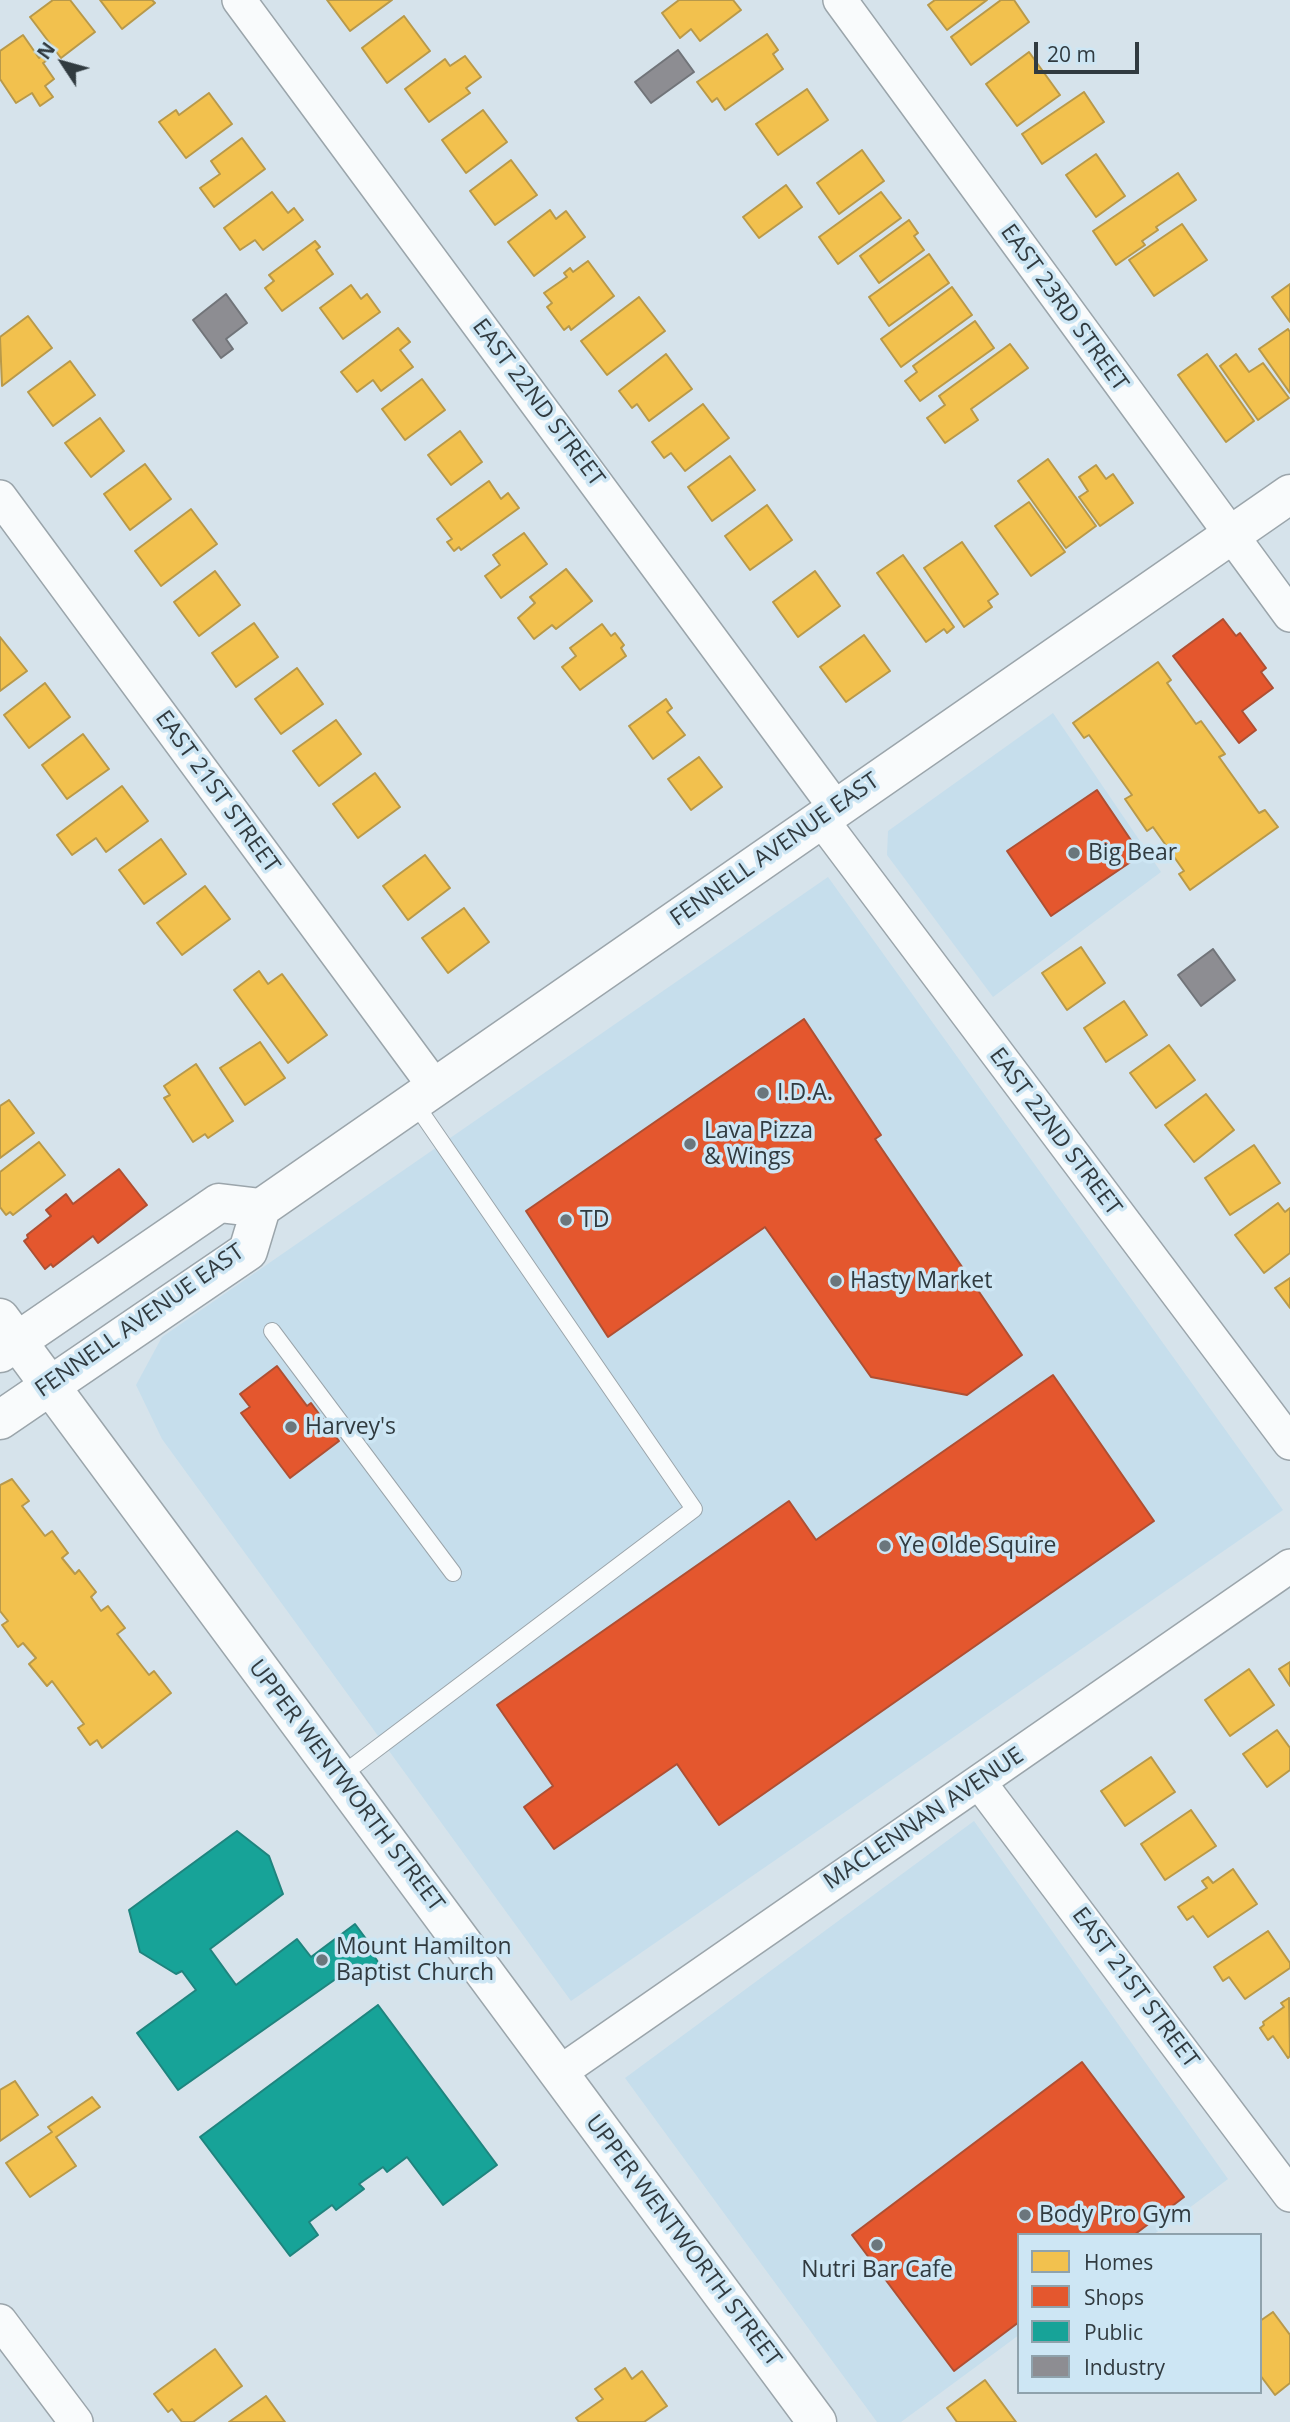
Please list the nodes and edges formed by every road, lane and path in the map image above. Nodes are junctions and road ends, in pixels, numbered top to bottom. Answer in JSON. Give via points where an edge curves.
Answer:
{"nodes":[{"id":1,"x":239,"y":0,"type":"edge"},
{"id":2,"x":840,"y":0,"type":"edge"},
{"id":3,"x":1290,"y":494,"type":"edge"},
{"id":4,"x":0,"y":496,"type":"edge"},
{"id":5,"x":1230,"y":535,"type":"junction"},
{"id":6,"x":1290,"y":615,"type":"edge"},
{"id":7,"x":828,"y":813,"type":"junction"},
{"id":8,"x":425,"y":1094,"type":"junction"},
{"id":9,"x":261,"y":1208,"type":"junction"},
{"id":10,"x":272,"y":1331,"type":"dead end"},
{"id":11,"x":6,"y":1337,"type":"edge"},
{"id":12,"x":50,"y":1385,"type":"junction"},
{"id":13,"x":0,"y":1420,"type":"edge"},
{"id":14,"x":1290,"y":1443,"type":"edge"},
{"id":15,"x":1290,"y":1566,"type":"edge"},
{"id":16,"x":453,"y":1573,"type":"dead end"},
{"id":17,"x":340,"y":1777,"type":"junction"},
{"id":18,"x":979,"y":1782,"type":"junction"},
{"id":19,"x":559,"y":2073,"type":"junction"},
{"id":20,"x":1290,"y":2195,"type":"edge"},
{"id":21,"x":0,"y":2321,"type":"edge"},
{"id":22,"x":76,"y":2422,"type":"edge"},
{"id":23,"x":817,"y":2422,"type":"edge"}],
"edges":[{"from":1,"to":7,"type":"street","name":"EAST 22ND STREET"},
{"from":2,"to":5,"type":"street","name":"EAST 23RD STREET"},
{"from":3,"to":5,"type":"main road","name":"FENNELL AVENUE EAST"},
{"from":4,"to":8,"type":"street","name":"EAST 21ST STREET"},
{"from":5,"to":6,"type":"street","name":"EAST 23RD STREET"},
{"from":5,"to":7,"type":"main road","name":"FENNELL AVENUE EAST"},
{"from":7,"to":8,"type":"main road","name":"FENNELL AVENUE EAST"},
{"from":7,"to":14,"type":"street","name":"EAST 22ND STREET"},
{"from":8,"to":9,"type":"main road","name":"FENNELL AVENUE EAST"},
{"from":8,"to":17,"type":"lane","via":[[694,1509]]},
{"from":9,"to":11,"type":"main road","name":"FENNELL AVENUE EAST","via":[[219,1203]]},
{"from":9,"to":12,"type":"main road","name":"FENNELL AVENUE EAST","via":[[248,1251]]},
{"from":10,"to":16,"type":"lane"},
{"from":11,"to":12,"type":"main road","name":"UPPER WENTWORTH STREET"},
{"from":12,"to":13,"type":"main road","name":"FENNELL AVENUE EAST"},
{"from":12,"to":17,"type":"main road","name":"UPPER WENTWORTH STREET"},
{"from":15,"to":18,"type":"street","name":"MACLENNAN AVENUE"},
{"from":17,"to":19,"type":"main road","name":"UPPER WENTWORTH STREET"},
{"from":18,"to":19,"type":"street","name":"MACLENNAN AVENUE"},
{"from":18,"to":20,"type":"street","name":"EAST 21ST STREET"},
{"from":19,"to":23,"type":"main road","name":"UPPER WENTWORTH STREET"},
{"from":21,"to":22,"type":"street"}]}
